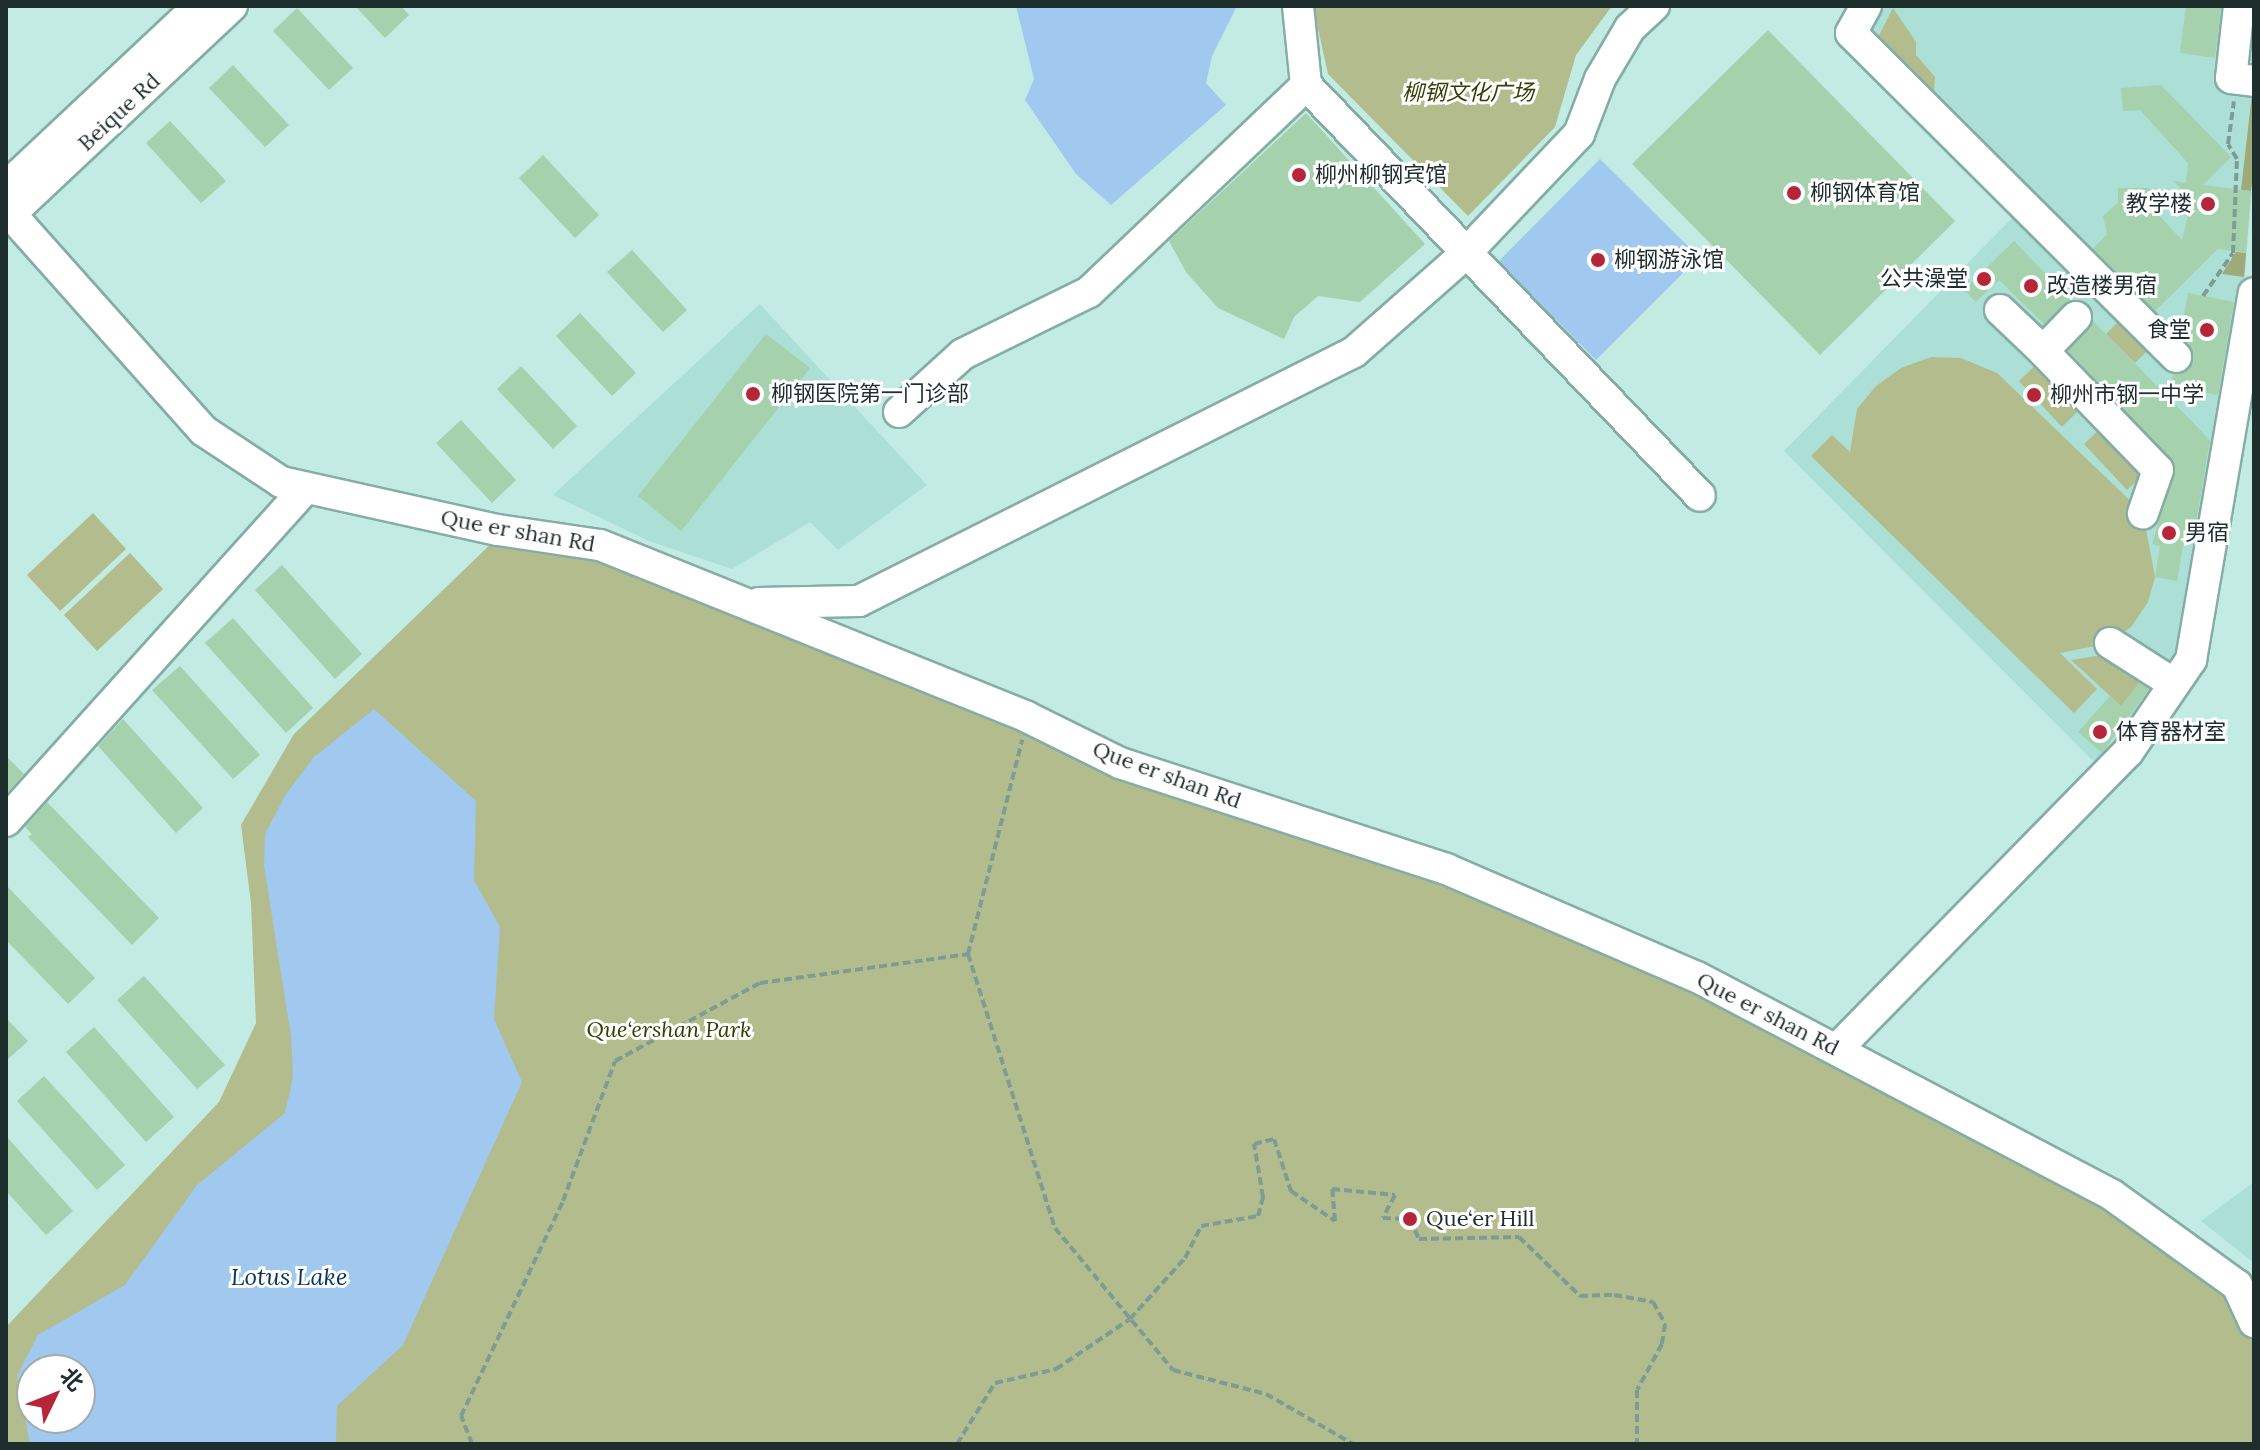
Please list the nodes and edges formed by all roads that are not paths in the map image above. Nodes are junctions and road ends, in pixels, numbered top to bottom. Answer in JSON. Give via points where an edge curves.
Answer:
{"nodes":[{"id":1,"x":199,"y":6,"type":"edge"},
{"id":2,"x":232,"y":6,"type":"edge"},
{"id":3,"x":1298,"y":6,"type":"edge"},
{"id":4,"x":1654,"y":6,"type":"edge"},
{"id":5,"x":1866,"y":6,"type":"edge"},
{"id":6,"x":2239,"y":6,"type":"edge"},
{"id":7,"x":2242,"y":80,"type":"edge"},
{"id":8,"x":1306,"y":85,"type":"junction"},
{"id":9,"x":7,"y":207,"type":"edge"},
{"id":10,"x":1465,"y":254,"type":"junction"},
{"id":11,"x":2254,"y":293,"type":"edge"},
{"id":12,"x":2000,"y":310,"type":"dead end"},
{"id":13,"x":2076,"y":317,"type":"dead end"},
{"id":14,"x":2043,"y":351,"type":"junction"},
{"id":15,"x":2176,"y":357,"type":"dead end"},
{"id":16,"x":899,"y":412,"type":"dead end"},
{"id":17,"x":306,"y":488,"type":"junction"},
{"id":18,"x":1700,"y":496,"type":"dead end"},
{"id":19,"x":2143,"y":513,"type":"dead end"},
{"id":20,"x":745,"y":603,"type":"junction"},
{"id":21,"x":2110,"y":643,"type":"dead end"},
{"id":22,"x":2174,"y":684,"type":"junction"},
{"id":23,"x":6,"y":821,"type":"edge"},
{"id":24,"x":1837,"y":1049,"type":"junction"},
{"id":25,"x":2254,"y":1322,"type":"edge"}],
"edges":[{"from":1,"to":9,"type":"street"},
{"from":2,"to":9,"type":"street","name":"Beique Rd"},
{"from":3,"to":8,"type":"street"},
{"from":4,"to":10,"type":"street","via":[[1630,28],[1600,79],[1579,134]]},
{"from":5,"to":15,"type":"street","via":[[1851,33]]},
{"from":6,"to":7,"type":"street"},
{"from":8,"to":10,"type":"street"},
{"from":8,"to":16,"type":"street","via":[[1089,292],[963,354]]},
{"from":9,"to":17,"type":"street","name":"Que er shan Rd","via":[[204,431],[281,482]]},
{"from":10,"to":18,"type":"street"},
{"from":10,"to":20,"type":"street","via":[[1354,352],[859,601]]},
{"from":11,"to":22,"type":"street","via":[[2191,660]]},
{"from":12,"to":14,"type":"street"},
{"from":13,"to":14,"type":"street"},
{"from":14,"to":19,"type":"street","via":[[2158,470]]},
{"from":17,"to":20,"type":"street","name":"Que er shan Rd","via":[[498,530],[600,545]]},
{"from":17,"to":23,"type":"street"},
{"from":20,"to":24,"type":"street","name":"Que er shan Rd","via":[[1027,717],[1120,763],[1446,869],[1697,977]]},
{"from":21,"to":22,"type":"street"},
{"from":22,"to":24,"type":"street","via":[[2128,752]]},
{"from":24,"to":25,"type":"street","name":"Que er shan Rd","via":[[2112,1195],[2237,1285]]}]}
